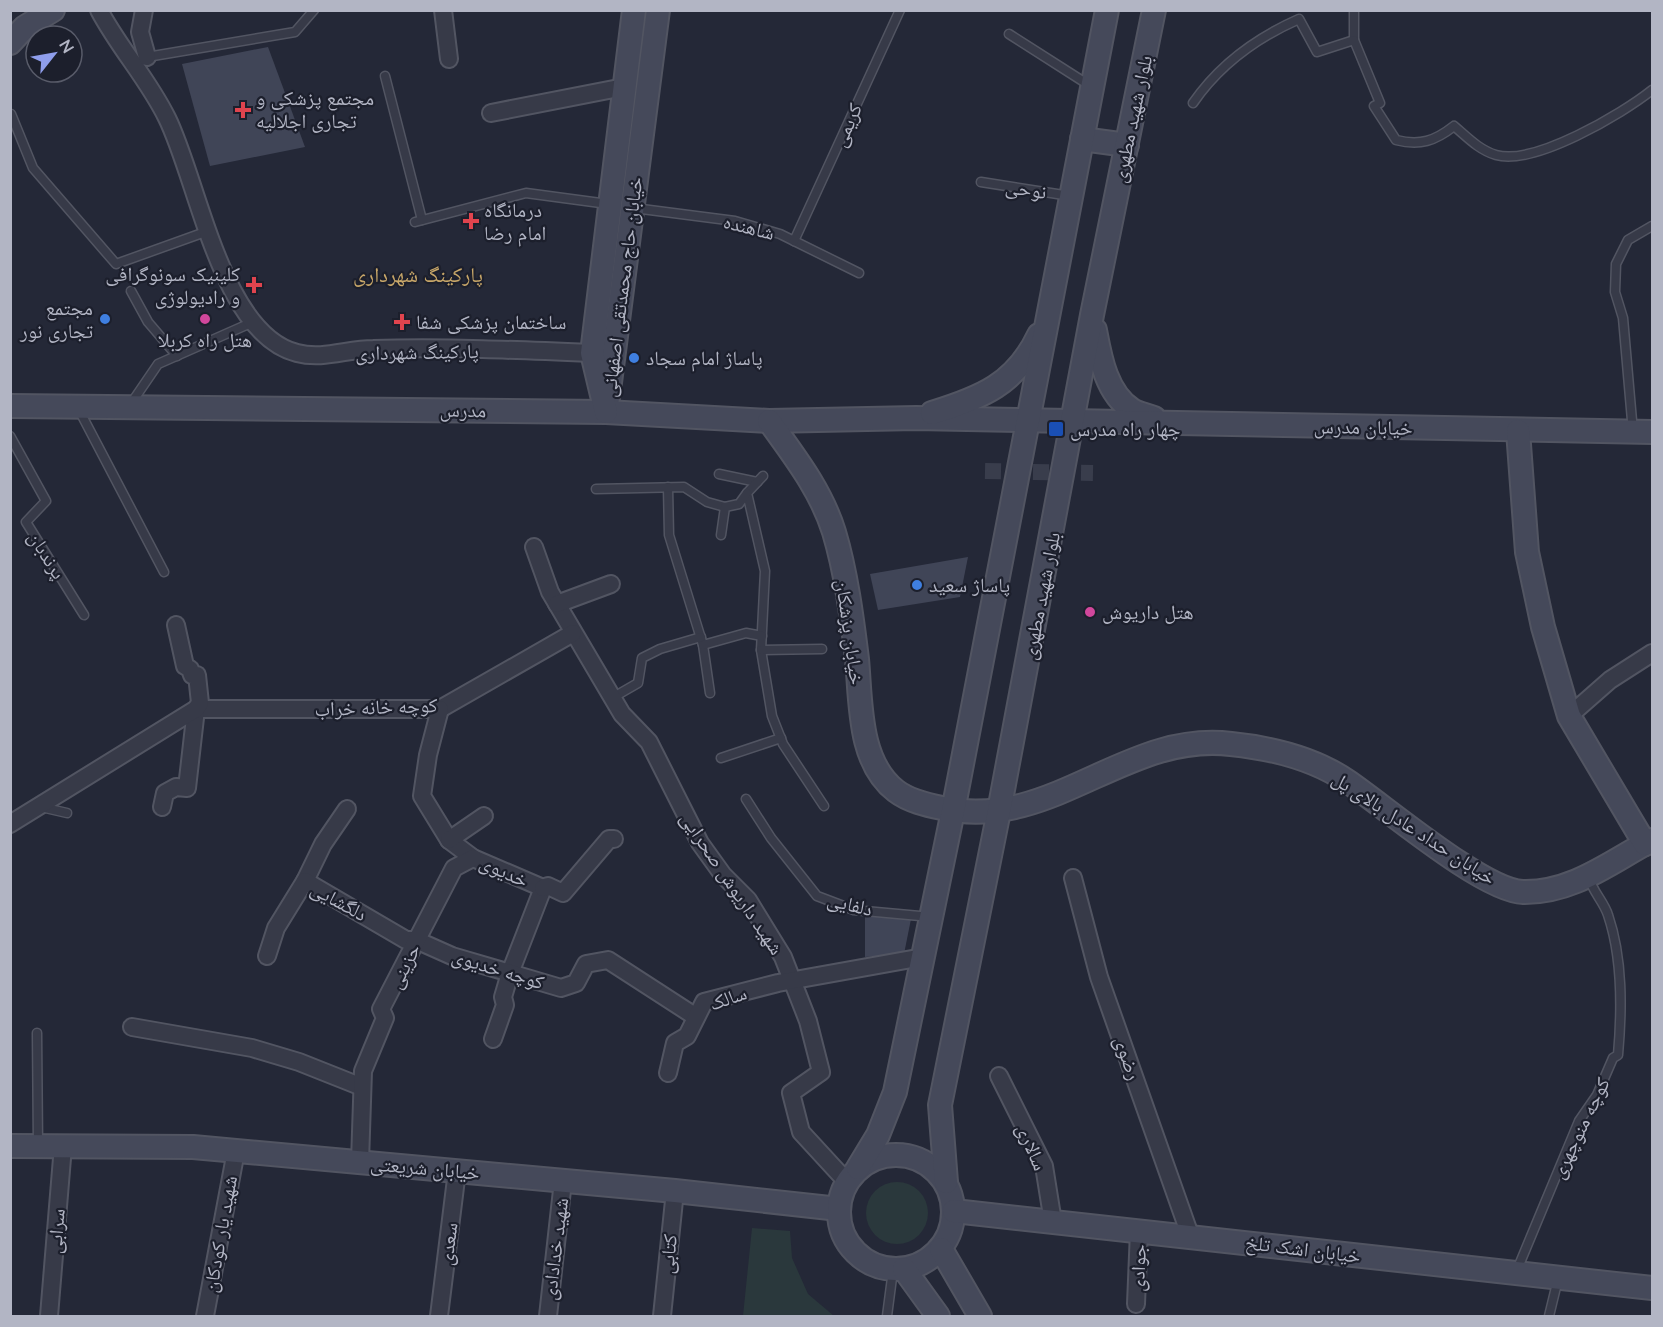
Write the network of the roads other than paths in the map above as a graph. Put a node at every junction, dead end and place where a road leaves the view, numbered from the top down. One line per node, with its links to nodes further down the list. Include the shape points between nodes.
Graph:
1 (53, 10): 14 (main road, via 25,27)
2 (99, 10): 31 (street, پارکینگ شهرداری, via 168,120)
3 (144, 10): 15 (street, via 140,32)
4 (314, 10): 15 (lane, via 295,32)
5 (443, 10): 16 (street)
6 (634, 10): 18 (main road, خیابان حاج محمدتقی اصفهانی)
7 (658, 10): 29 (main road, خیابان حاج محمدتقی اصفهانی)
8 (900, 10): 32 (lane, کریمی)
9 (1107, 10): 19 (main road)
10 (1154, 10): 25 (main road, بلوار شهید مطهری)
11 (1354, 10): 13 (lane)
12 (1009, 34): 19 (lane)
13 (1354, 40): 20 (lane, via 1380,103 1374,106 1396,140 1408,143 1438,138 1454,126 1475,145 1497,156 1526,153 1559,145); 21 (lane, via 1317,52 1299,19 1229,60)
14 (10, 43)
15 (147, 57)
16 (449, 59)
17 (385, 76): 28 (lane, via 418,221 526,193)
18 (624, 87): 22 (street); 28 (main road, خیابان حاج محمدتقی اصفهانی)
19 (1092, 87): 24 (main road)
20 (1653, 90)
21 (1193, 103)
22 (491, 113)
23 (10, 114): 31 (lane, via 33,168 116,264)
24 (1082, 139): 25 (main road); 27 (main road)
25 (1127, 144): 35 (main road, بلوار شهید مطهری)
26 (981, 182): 27 (lane, نوحی)
27 (1070, 196): 36 (main road)
28 (609, 204): 38 (main road, خیابان حاج محمدتقی اصفهانی)
29 (632, 208): 32 (lane, شاهنده, via 735,221); 43 (main road, خیابان حاج محمدتقی اصفهانی)
30 (1653, 225): 50 (lane, via 1628,240 1616,264 1616,292)
31 (208, 231): 37 (street, پارکینگ شهرداری, via 238,303)
32 (794, 241): 33 (lane, شاهنده)
33 (859, 273)
34 (131, 291): 39 (lane, via 148,322)
35 (1092, 315): 47 (main road, بلوار شهید مطهری); 48 (main road, via 1101,363 1114,392 1132,410)
36 (1047, 320): 44 (main road, via 1012,376 993,391); 45 (main road)
37 (253, 322): 38 (street, پارکینگ شهرداری, via 283,348 315,356 371,348); 39 (lane)
38 (592, 353): 43 (main road, خیابان حاج محمدتقی اصفهانی)
39 (177, 356): 42 (lane, via 158,364)
40 (10, 406): 41 (main road, مدرس)
41 (77, 407): 42 (main road, مدرس); 59 (lane)
42 (129, 407): 43 (main road, مدرس)
43 (606, 412): 46 (main road, مدرس)
44 (916, 418): 45 (main road, مدرس); 46 (main road, مدرس)
45 (1028, 420): 47 (main road, خیابان مدرس); 82 (main road)
46 (769, 421): 82 (main road, خیابان پزشکان, via 815,486 834,532 868,749 896,791 923,804)
47 (1074, 421): 48 (main road, خیابان مدرس); 83 (main road, بلوار شهید مطهری)
48 (1167, 422): 49 (main road, خیابان مدرس)
49 (1518, 431): 50 (main road, خیابان مدرس); 74 (main road, via 1527,552 1543,627)
50 (1643, 432)
51 (10, 436): 62 (lane, پرندبان, via 46,501 26,522)
52 (719, 474): 55 (lane, via 760,479)
53 (668, 487): 54 (lane); 56 (lane, via 684,488); 66 (lane, via 669,535)
54 (596, 489)
55 (747, 494): 56 (lane, via 739,504); 65 (lane, via 765,572)
56 (725, 507): 57 (lane)
57 (720, 535)
58 (534, 547): 61 (street, شهید داریوش صحرایی)
59 (164, 572)
60 (611, 584): 61 (street)
61 (557, 604): 64 (street, شهید داریوش صحرایی)
62 (84, 615)
63 (176, 625): 72 (street, via 185,666 197,675 200,703)
64 (573, 633): 71 (street, شهید داریوش صحرایی); 73 (street, کوچه خانه خراب)
65 (762, 636): 66 (lane, via 746,633); 68 (lane)
66 (702, 641): 70 (lane); 71 (lane, via 660,649 642,658 638,683)
67 (822, 649): 68 (lane)
68 (761, 650): 75 (lane, via 772,716)
69 (1653, 653): 74 (street, via 1610,680)
70 (710, 693)
71 (612, 698): 100 (street, شهید داریوش صحرایی, via 649,742 700,843 723,875 748,900)
72 (196, 709): 73 (street, کوچه خانه خراب); 79 (street); 80 (street, via 187,788 176,787 165,794)
73 (440, 709): 88 (street, خدیوی, via 422,796)
74 (1569, 716): 89 (main road)
75 (781, 738): 76 (lane); 78 (lane)
76 (721, 758)
77 (746, 800): 95 (lane, دلفایی, via 818,896 854,910)
78 (824, 806)
79 (38, 807): 84 (lane); 86 (street)
80 (162, 807)
81 (347, 809): 93 (street)
82 (953, 811): 83 (main road, خیابان پزشکان); 95 (main road)
83 (999, 811): 92 (main road, خیابان حداد عادل بالای پل, via 1038,803 1153,751 1200,741 1233,744 1296,756 1345,779 1411,830 1490,881 1521,892); 116 (main road, بلوار شهید مطهری, via 940,1105)
84 (67, 813)
85 (484, 816): 88 (street)
86 (10, 824)
87 (614, 839): 94 (street, via 609,839 563,893 548,886)
88 (449, 840): 90 (street, خدیوی)
89 (1649, 842): 92 (main road, خیابان حداد عادل بالای پل)
90 (473, 858): 94 (street, خدیوی); 96 (street, حزینی, via 454,868)
91 (1073, 878): 122 (street, رضوی, via 1099,977)
92 (1588, 878): 125 (lane, کوچه منوچهری, via 1607,912 1612,931 1622,1015 1618,1056 1613,1058 1579,1121)
93 (305, 881): 96 (street, دلگشایی, via 406,940); 97 (street, دلگشایی, via 276,928)
94 (543, 888): 99 (street, خدیوی)
95 (932, 917): 98 (main road)
96 (416, 940): 99 (street, کوچه خدیوی, via 452,957); 107 (street, حزینی, via 381,1010 385,1018 363,1071)
97 (267, 956)
98 (923, 957): 100 (street, سالک); 114 (main road, via 895,1092 878,1135)
99 (510, 973): 101 (street, کوچه خدیوی, via 561,988 576,983 586,963 608,960); 104 (street, خدیوی, via 503,997 506,1005)
100 (794, 981): 101 (street, سالک, via 704,1002); 114 (street, شهید داریوش صحرایی, via 821,1072 791,1093 801,1132)
101 (696, 1017): 105 (street, سالک, via 687,1036 675,1043)
102 (132, 1027): 107 (street, via 252,1048)
103 (37, 1033): 109 (lane)
104 (493, 1039)
105 (668, 1073)
106 (999, 1076): 120 (street, سالاری, via 1044,1166)
107 (362, 1087): 112 (street, حزینی)
108 (10, 1146): 109 (main road, خیابان شریعتی)
109 (38, 1146): 110 (main road, خیابان شریعتی)
110 (63, 1146): 111 (main road, خیابان شریعتی); 129 (street, سرابی)
111 (236, 1151): 112 (main road, خیابان شریعتی); 130 (street, شهید یار کودکان)
112 (360, 1162): 113 (main road, خیابان شریعتی)
113 (457, 1171): 115 (main road, خیابان شریعتی); 131 (street, سعدی)
114 (853, 1175): 116 (main road, via 876,1158 895,1154 915,1157 933,1167); 118 (main road)
115 (563, 1181): 117 (main road, خیابان شریعتی); 132 (street, شهید خدادادی)
116 (946, 1182): 119 (main road)
117 (675, 1191): 118 (main road, خیابان شریعتی); 133 (street, کتابی)
118 (838, 1209): 124 (main road, via 841,1227 854,1250 876,1266)
119 (954, 1211): 120 (main road, خیابان اشک تلخ); 123 (main road)
120 (1053, 1222): 121 (main road, خیابان اشک تلخ)
121 (1139, 1231): 122 (main road, خیابان اشک تلخ); 128 (street, جوادی)
122 (1190, 1235): 125 (main road, خیابان اشک تلخ)
123 (941, 1249): 124 (main road, via 930,1259); 136 (main road)
124 (899, 1269): 134 (lane); 135 (main road)
125 (1516, 1273): 126 (main road, خیابان اشک تلخ)
126 (1558, 1278): 127 (main road, خیابان اشک تلخ); 137 (lane)
127 (1653, 1288)
128 (1136, 1304)
129 (49, 1317)
130 (205, 1317)
131 (439, 1317)
132 (548, 1317)
133 (662, 1317)
134 (887, 1317)
135 (938, 1317)
136 (980, 1317)
137 (1549, 1317)

